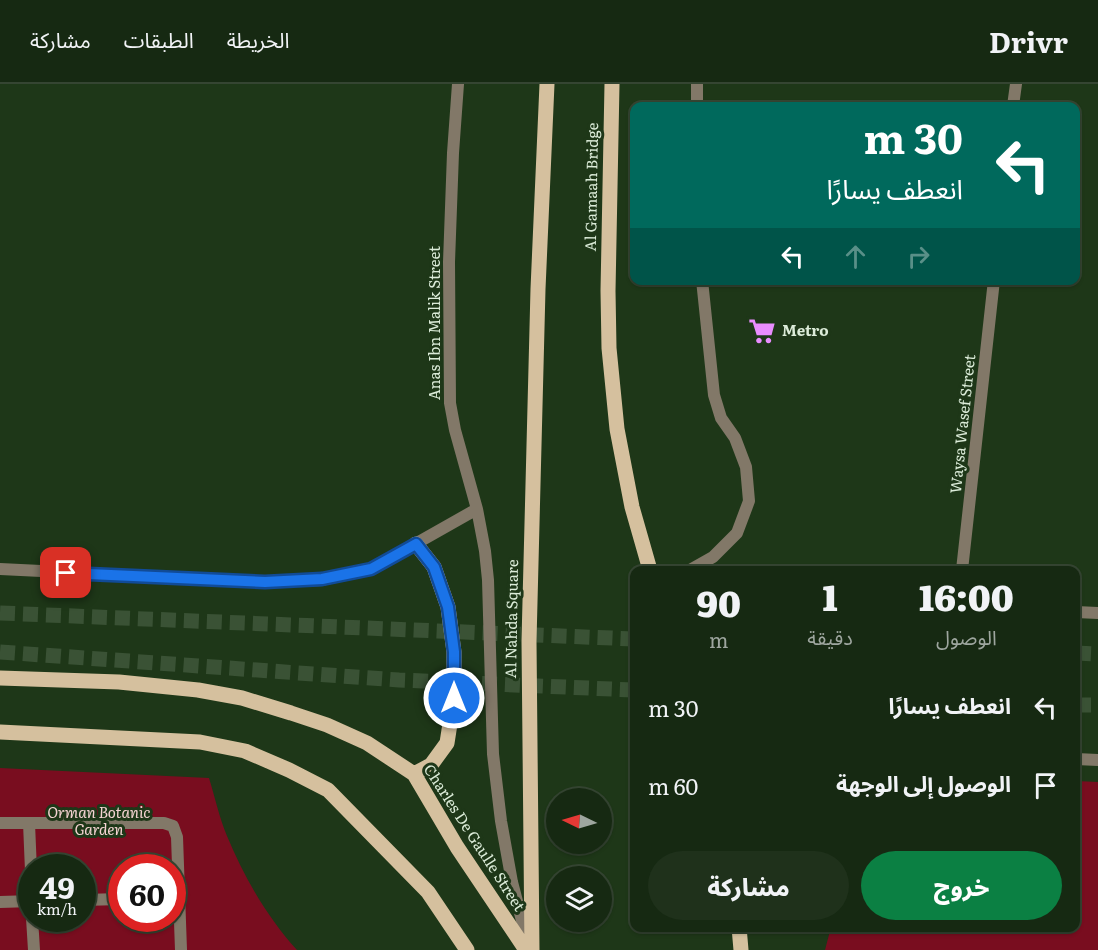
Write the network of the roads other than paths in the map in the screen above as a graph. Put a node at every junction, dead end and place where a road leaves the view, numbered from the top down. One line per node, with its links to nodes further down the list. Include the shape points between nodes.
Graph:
1 (458, 84): 10 (street, Anas Ibn Malik Street, via 449,262 450,403)
2 (547, 84): 35 (main road, Al Nahda Square, via 529,641)
3 (612, 84): 12 (main road, Al Gamaah Bridge, via 609,348 617,429 632,507)
4 (697, 84): 6 (street)
5 (1016, 84): 7 (street)
6 (697, 102)
7 (1014, 102)
8 (703, 285): 13 (street, via 714,395 746,467 749,501 737,533 713,557)
9 (993, 285): 14 (street, Waysa Wasef Street)
10 (477, 510): 11 (street); 35 (street, Anas Ibn Malik Street, via 488,580 493,754 512,882)
11 (416, 544): 15 (street, via 371,569 322,579 265,582); 22 (main road, via 434,567 448,607 454,652 454,698 447,743 431,765)
12 (649, 566)
13 (697, 566)
14 (962, 566)
15 (0, 569)
16 (1080, 612): 17 (street)
17 (1098, 613)
18 (0, 678): 22 (main road, Charles De Gaulle Street, via 119,682 242,698 327,725 367,743)
19 (0, 732): 34 (main road, via 200,742 245,751 289,770 328,790 404,866 428,892)
20 (1080, 759): 21 (street)
21 (1098, 760)
22 (414, 774): 35 (main road, Charles De Gaulle Street, via 457,847)
23 (0, 823): 24 (street)
24 (29, 823): 25 (street); 26 (street, via 169,824 177,831)
25 (30, 854)
26 (177, 854)
27 (18, 901): 28 (street)
28 (0, 902)
29 (33, 932): 32 (street)
30 (179, 932): 33 (street)
31 (739, 932): 36 (main road)
32 (34, 950)
33 (181, 950)
34 (467, 950)
35 (529, 950)
36 (741, 950)

